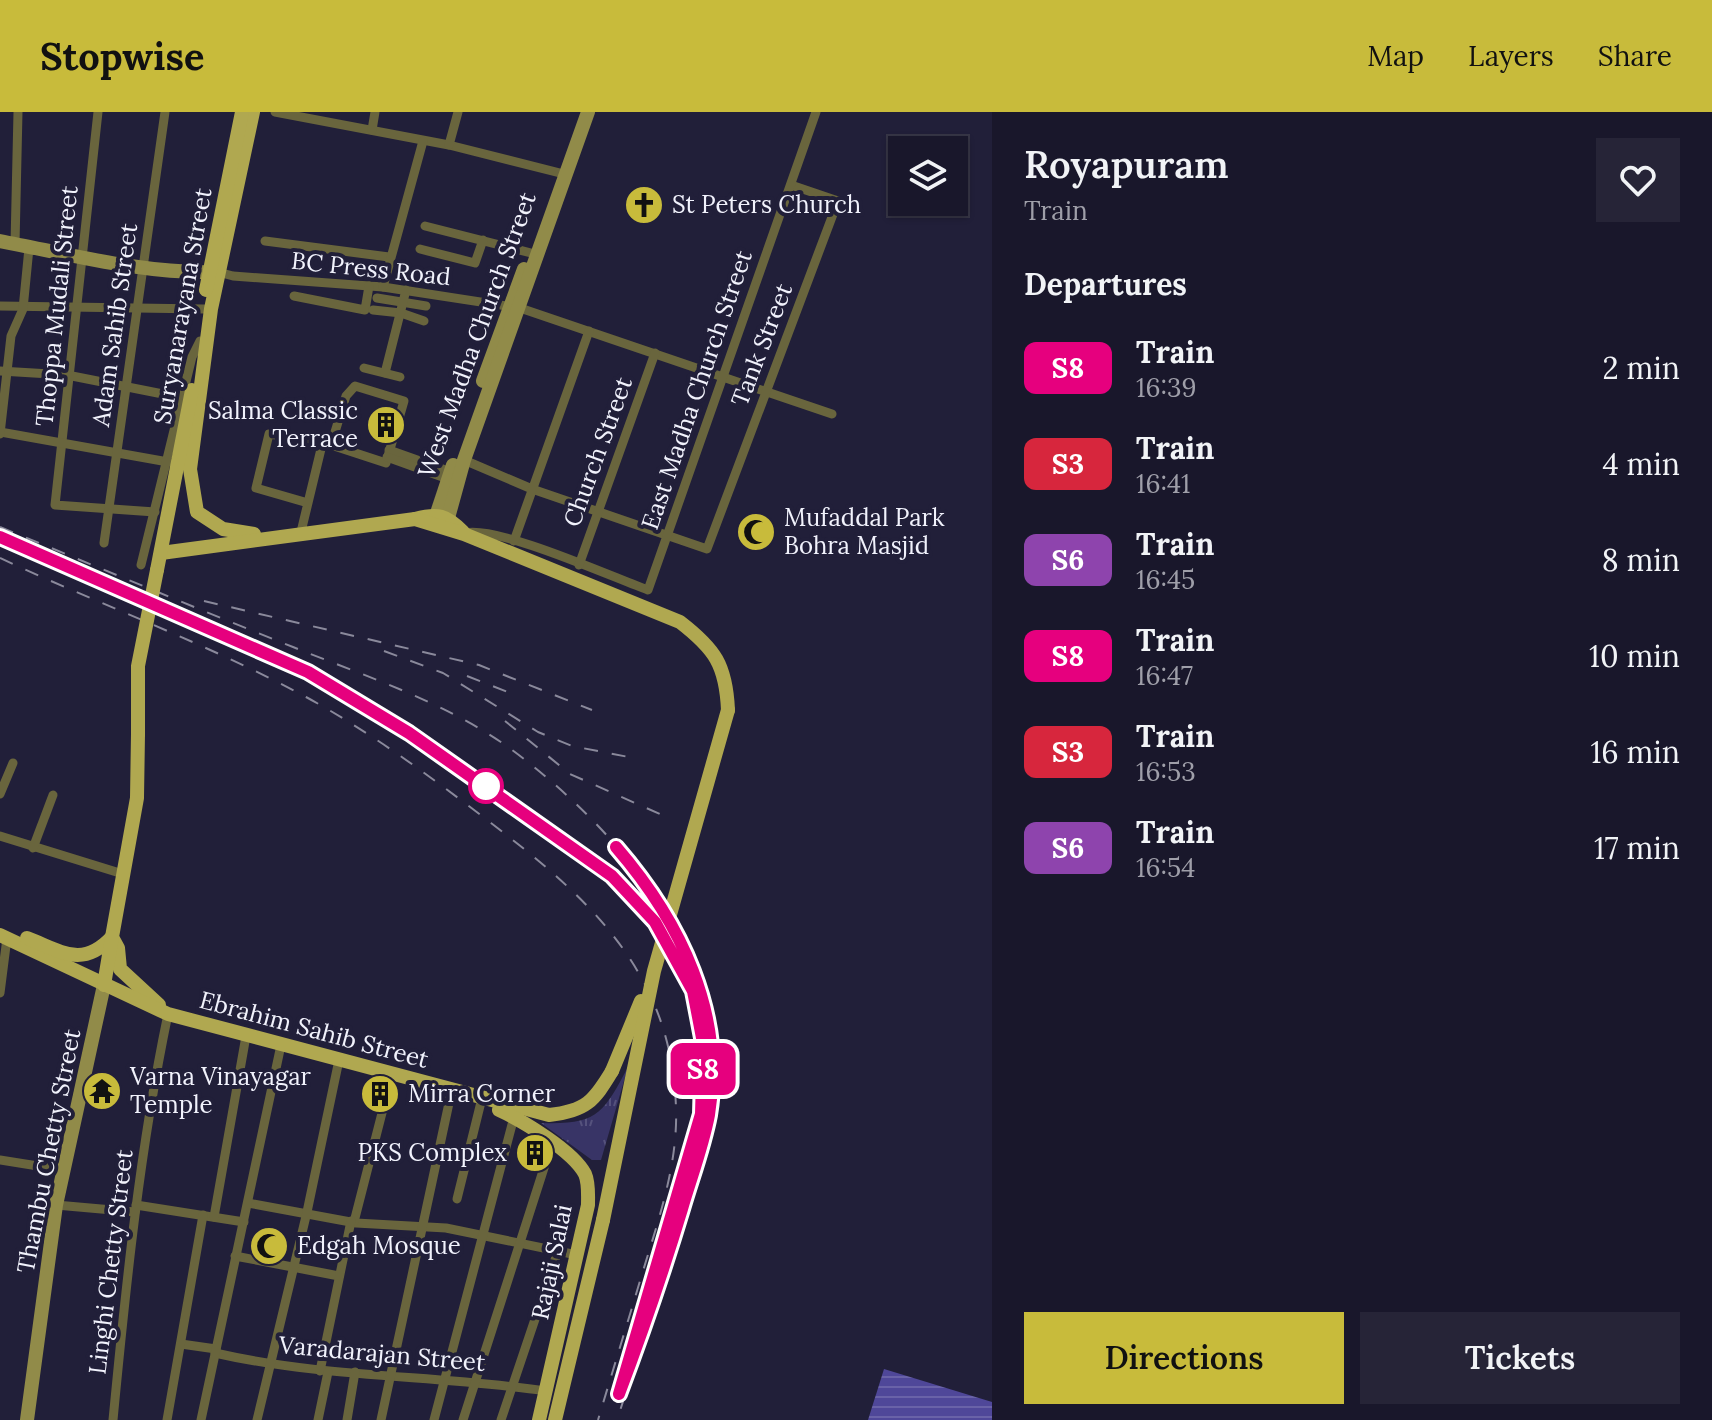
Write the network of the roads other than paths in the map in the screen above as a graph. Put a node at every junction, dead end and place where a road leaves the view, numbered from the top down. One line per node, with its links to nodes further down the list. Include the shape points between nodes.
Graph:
1 (18, 112): 19 (street)
2 (98, 112): 23 (street, Thoppa Mudali Street)
3 (165, 112): 24 (street, Adam Sahib Street)
4 (242, 112): 25 (main road, Suryanarayana Street)
5 (253, 112): 25 (main road, Suryanarayana Street)
6 (275, 112): 11 (street)
7 (375, 112): 11 (street)
8 (458, 112): 13 (street)
9 (588, 112): 14 (main road, West Madha Church Street)
10 (816, 112): 15 (street, East Madha Church Street)
11 (372, 130): 12 (street)
12 (423, 141): 13 (street); 22 (street)
13 (449, 145): 14 (street)
14 (564, 174): 21 (main road, West Madha Church Street)
15 (791, 185): 48 (street, East Madha Church Street); 52 (street, Tank Street, via 838,201)
16 (425, 226): 17 (street)
17 (483, 240): 20 (street, via 475,263); 21 (street)
18 (265, 241): 22 (street)
19 (15, 245): 23 (main road); 35 (street)
20 (420, 249)
21 (535, 253): 34 (main road, West Madha Church Street)
22 (389, 257): 27 (street)
23 (81, 260): 24 (main road); 37 (street, Thoppa Mudali Street)
24 (144, 268): 25 (main road); 38 (street, Adam Sahib Street)
25 (213, 272): 26 (street, BC Press Road); 36 (main road, Suryanarayana Street); 72 (main road, Suryanarayana Street, via 191,493 197,512 208,522 245,534)
26 (369, 286): 27 (street, BC Press Road); 29 (street, via 365,310)
27 (383, 287): 28 (street, BC Press Road)
28 (406, 290): 31 (street); 34 (street, BC Press Road)
29 (294, 296)
30 (377, 298): 31 (street)
31 (403, 301): 33 (street); 40 (street)
32 (0, 306): 35 (street)
33 (426, 306)
34 (514, 308): 42 (street, BC Press Road); 60 (main road, West Madha Church Street); 62 (main road, West Madha Church Street)
35 (23, 309): 37 (street); 46 (street)
36 (204, 309): 38 (street); 43 (main road, Suryanarayana Street)
37 (75, 310): 38 (street); 49 (street, Thoppa Mudali Street)
38 (138, 310): 51 (street, Adam Sahib Street)
39 (373, 310): 40 (street)
40 (401, 313): 41 (street); 47 (street)
41 (424, 321)
42 (589, 331): 44 (street, BC Press Road); 63 (street)
43 (200, 341): 54 (street); 75 (main road, Suryanarayana Street)
44 (655, 353): 48 (street, BC Press Road); 66 (street, Church Street)
45 (364, 368): 47 (street)
46 (4, 371): 49 (street); 53 (street)
47 (385, 373): 50 (street)
48 (722, 374): 52 (street, BC Press Road); 71 (street, East Madha Church Street)
49 (67, 375): 51 (street); 57 (street, Thoppa Mudali Street)
50 (400, 377)
51 (127, 386): 54 (street); 58 (street, Adam Sahib Street)
52 (766, 390): 55 (street, BC Press Road); 71 (street, Tank Street, via 707,549)
53 (3, 394): 56 (street)
54 (183, 398): 61 (street)
55 (832, 414)
56 (0, 433): 57 (street)
57 (63, 444): 58 (street); 65 (street, Thoppa Mudali Street, via 55,505)
58 (116, 453): 61 (street); 65 (street, Adam Sahib Street)
59 (388, 453): 59 (street, via 404,401 355,386 346,396 331,445 386,463); 62 (street)
60 (464, 460): 63 (street); 68 (main road, West Madha Church Street)
61 (168, 462): 67 (street)
62 (450, 476): 68 (main road, West Madha Church Street)
63 (532, 489): 66 (street); 73 (street)
64 (308, 503): 64 (street, via 318,443 269,434 256,488); 72 (street)
65 (106, 509): 67 (street); 74 (street, Adam Sahib Street)
66 (597, 510): 71 (street); 77 (street, Church Street)
67 (155, 512): 76 (street)
68 (443, 515): 69 (main road); 70 (main road)
69 (415, 519): 70 (main road); 72 (main road)
70 (464, 534): 73 (street, via 480,531); 87 (main road, bridge, via 680,622 720,661 728,710)
71 (668, 535): 77 (street, East Madha Church Street, via 648,590)
72 (295, 537): 75 (main road)
73 (514, 541): 77 (street)
74 (104, 543)
75 (161, 553): 83 (main road, Suryanarayana Street, bridge, via 138,666 137,798)
76 (141, 565)
77 (579, 565)
78 (13, 763): 79 (street)
79 (0, 794)
80 (53, 795): 82 (street)
81 (0, 836): 82 (street)
82 (33, 848): 83 (street)
83 (123, 874): 85 (main road, Suryanarayana Street)
84 (2, 934): 86 (main road, Ebrahim Sahib Street); 89 (street)
85 (112, 937): 86 (main road); 88 (main road, Suryanarayana Street); 90 (main road, via 120,969)
86 (74, 963): 88 (main road, Ebrahim Sahib Street)
87 (654, 971): 95 (main road, Ebrahim Sahib Street, bridge, via 594,1101 569,1113 549,1115); 140 (main road, Rajaji Salai, bridge)
88 (104, 985): 90 (main road, Ebrahim Sahib Street); 100 (main road, Thambu Chetty Street)
89 (0, 993)
90 (168, 1014): 91 (main road, Ebrahim Sahib Street); 104 (street, Linghi Chetty Street)
91 (246, 1036): 92 (main road, Ebrahim Sahib Street); 107 (street)
92 (281, 1045): 93 (main road, Ebrahim Sahib Street); 102 (street)
93 (339, 1060): 94 (main road, Ebrahim Sahib Street); 105 (street)
94 (392, 1074): 95 (main road, Ebrahim Sahib Street); 109 (street)
95 (452, 1089): 96 (main road, Rajaji Salai); 110 (street)
96 (481, 1102): 97 (main road, Rajaji Salai); 101 (street)
97 (514, 1117): 98 (main road, Rajaji Salai); 111 (street)
98 (552, 1143): 112 (street); 114 (main road, Rajaji Salai, via 584,1173 588,1185)
99 (0, 1160): 100 (street)
100 (63, 1170): 103 (main road, Thambu Chetty Street)
101 (457, 1199)
102 (248, 1203): 105 (street); 108 (street)
103 (56, 1205): 104 (street); 128 (main road, Thambu Chetty Street)
104 (135, 1209): 106 (street); 129 (street, Linghi Chetty Street)
105 (307, 1212): 109 (street); 116 (street)
106 (203, 1215): 107 (street); 118 (street)
107 (214, 1217): 108 (street)
108 (244, 1222): 115 (street)
109 (352, 1222): 110 (street); 117 (street)
110 (420, 1225): 111 (street); 123 (street)
111 (481, 1235): 112 (street); 124 (street)
112 (521, 1241): 113 (street); 125 (street)
113 (558, 1251): 114 (street); 126 (street)
114 (577, 1255): 127 (main road, Rajaji Salai)
115 (235, 1256): 116 (street); 119 (street)
116 (294, 1268): 117 (street); 120 (street)
117 (339, 1276): 121 (street)
118 (181, 1344): 119 (street, Varadarajan Street); 130 (street)
119 (215, 1351): 120 (street, Varadarajan Street); 131 (street)
120 (269, 1365): 121 (street, Varadarajan Street); 132 (street)
121 (324, 1371): 122 (street, Varadarajan Street); 133 (street)
122 (355, 1372): 123 (street, Varadarajan Street); 134 (street)
123 (390, 1374): 124 (street, Varadarajan Street); 135 (street)
124 (444, 1378): 125 (street, Varadarajan Street); 136 (street)
125 (476, 1381): 126 (street, Varadarajan Street); 137 (street)
126 (513, 1386): 127 (street, Varadarajan Street); 138 (street)
127 (547, 1391): 139 (main road, Rajaji Salai)
128 (27, 1420)
129 (113, 1420)
130 (167, 1420)
131 (201, 1420)
132 (257, 1420)
133 (318, 1420)
134 (347, 1420)
135 (381, 1420)
136 (434, 1420)
137 (463, 1420)
138 (501, 1420)
139 (539, 1420)
140 (555, 1420)

